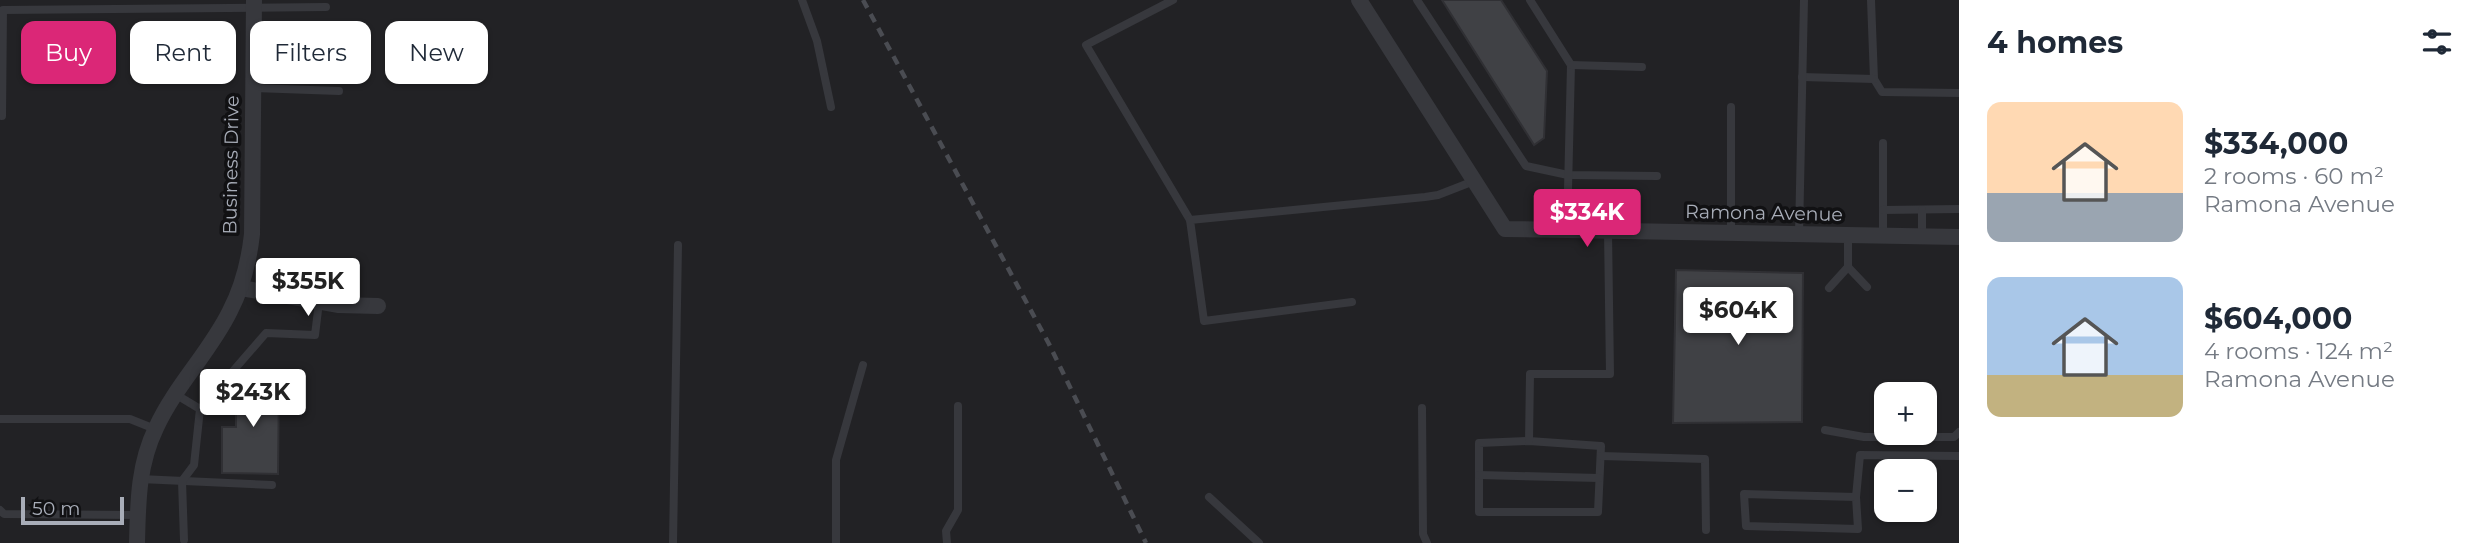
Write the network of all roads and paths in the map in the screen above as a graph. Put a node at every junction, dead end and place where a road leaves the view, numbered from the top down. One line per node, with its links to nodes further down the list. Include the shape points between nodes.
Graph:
1 (802, 0): 19 (lane, via 817,41)
2 (1173, 0): 29 (lane, via 1086,45)
3 (1359, 0): 25 (street, Ramona Avenue)
4 (1418, 0): 23 (lane, via 1526,166)
5 (1530, 0): 12 (lane)
6 (1804, 0): 14 (lane)
7 (1871, 0): 15 (lane)
8 (161, 4): 9 (lane); 21 (lane, via 3,10)
9 (204, 4): 10 (lane)
10 (254, 4): 11 (lane); 16 (street, Business Drive)
11 (326, 7)
12 (1571, 65): 13 (lane); 23 (lane)
13 (1642, 66)
14 (1802, 77): 15 (lane); 33 (lane)
15 (1874, 79): 18 (lane, via 1882,92)
16 (254, 88): 17 (lane); 41 (street, Business Drive, via 253,234)
17 (339, 91)
18 (1959, 93)
19 (831, 107)
20 (1731, 107): 32 (lane)
21 (2, 116)
22 (1883, 143): 28 (lane)
23 (1568, 175): 24 (lane); 30 (lane)
24 (1657, 176)
25 (1474, 181): 29 (lane, via 1424,197); 30 (street, Ramona Avenue, via 1505,229)
26 (1922, 209): 27 (lane); 28 (lane); 36 (lane)
27 (1959, 209)
28 (1883, 210): 35 (lane)
29 (1190, 220): 44 (lane, via 1205,321)
30 (1567, 230): 31 (street, Ramona Avenue)
31 (1608, 231): 32 (street, Ramona Avenue); 55 (lane, via 1611,374 1530,374)
32 (1731, 233): 33 (street, Ramona Avenue)
33 (1799, 234): 34 (street, Ramona Avenue)
34 (1849, 235): 35 (street, Ramona Avenue); 39 (lane)
35 (1883, 236): 36 (street, Ramona Avenue)
36 (1922, 236): 37 (street, Ramona Avenue)
37 (1959, 237)
38 (678, 246): 70 (lane)
39 (1848, 267): 40 (lane); 42 (lane)
40 (1867, 287)
41 (241, 288): 43 (street); 47 (street, Business Drive)
42 (1829, 288)
43 (319, 302): 45 (street); 50 (lane, via 315,335 266,333)
44 (1352, 302)
45 (378, 306)
46 (863, 365): 71 (lane, via 836,460)
47 (175, 394): 50 (lane); 52 (street, Business Drive)
48 (958, 406): 72 (lane, via 958,510 946,531)
49 (1422, 408): 74 (lane, via 1423,534)
50 (200, 409): 61 (lane, via 194,465)
51 (0, 419): 52 (lane, via 130,419)
52 (155, 429): 59 (street, Business Drive)
53 (1825, 430): 54 (lane, via 1864,437 1954,437)
54 (1959, 432)
55 (1529, 441): 56 (lane, via 1601,446); 58 (lane, via 1479,443)
56 (1601, 456): 60 (lane); 67 (lane, via 1705,459)
57 (1959, 456): 64 (lane, via 1860,455)
58 (1479, 475): 60 (lane); 60 (lane, via 1479,512 1598,512)
59 (140, 478): 61 (lane); 66 (street, Business Drive)
60 (1600, 478)
61 (183, 481): 62 (lane); 68 (lane)
62 (272, 485)
63 (1209, 497): 73 (lane)
64 (1856, 497): 64 (lane, via 1744,494 1746,526 1858,529)
65 (0, 510): 66 (lane, via 4,514)
66 (138, 515): 69 (street, Business Drive)
67 (1706, 530)
68 (184, 540)
69 (137, 543)
70 (673, 543)
71 (836, 543)
72 (947, 543)
73 (1259, 543)
74 (1427, 543)

